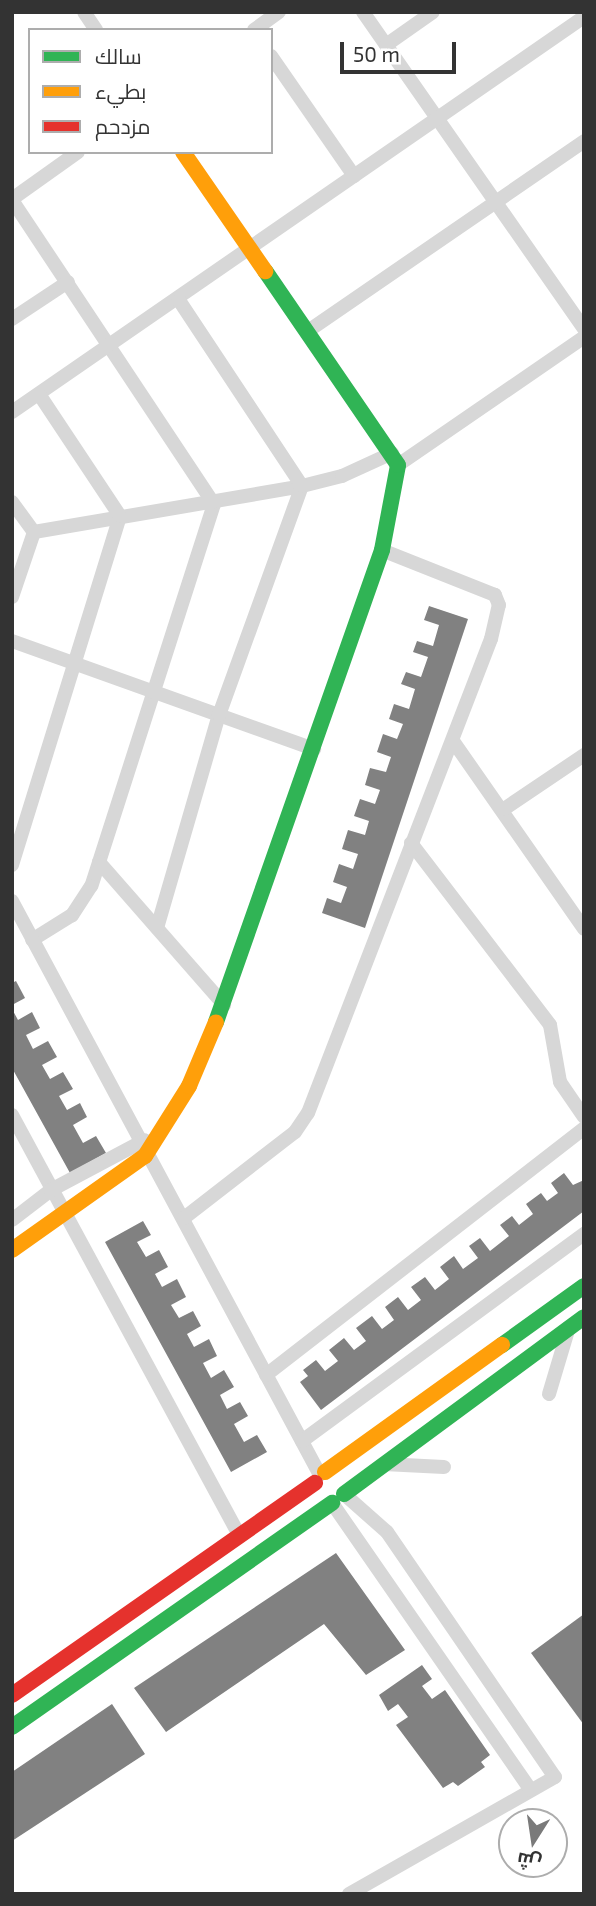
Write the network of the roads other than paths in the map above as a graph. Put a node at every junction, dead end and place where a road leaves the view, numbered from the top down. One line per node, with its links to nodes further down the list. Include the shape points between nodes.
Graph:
1 (84, 12): 6 (street)
2 (279, 12): 7 (street)
3 (363, 12): 8 (street)
4 (433, 12): 8 (street)
5 (584, 17): 10 (street)
6 (95, 28)
7 (257, 28)
8 (386, 45): 10 (street)
9 (273, 59): 14 (street)
10 (437, 119): 14 (street); 16 (street)
11 (584, 141): 16 (street)
12 (75, 154): 15 (street)
13 (184, 154): 17 (main road)
14 (354, 176): 17 (street)
15 (12, 200): 18 (street)
16 (495, 202): 21 (street); 22 (street)
17 (249, 249): 19 (street); 22 (main road)
18 (68, 282): 20 (street); 24 (street)
19 (179, 300): 24 (street); 28 (street)
20 (12, 319)
21 (584, 329)
22 (308, 331): 27 (main road)
23 (584, 337): 27 (street)
24 (111, 344): 25 (street); 30 (street)
25 (39, 394): 26 (street); 31 (street)
26 (12, 412)
27 (395, 459): 28 (street); 33 (main road)
28 (302, 486): 30 (street); 38 (street)
29 (12, 502): 32 (street)
30 (214, 504): 31 (street); 37 (street)
31 (120, 516): 32 (street); 36 (street)
32 (34, 532): 34 (street)
33 (382, 550): 39 (street, via 477,585 499,606); 40 (main road)
34 (12, 597)
35 (12, 641): 36 (street)
36 (74, 664): 37 (street); 45 (street)
37 (153, 692): 38 (street); 44 (street)
38 (219, 715): 40 (street); 47 (street)
39 (453, 741): 42 (street); 43 (street)
40 (314, 749): 50 (main road)
41 (584, 755): 42 (street)
42 (504, 809): 48 (street)
43 (411, 844): 52 (street, via 550,1025 560,1082); 57 (street, via 308,1113 295,1132)
44 (99, 862): 47 (street); 49 (street, via 72,915)
45 (12, 865)
46 (12, 901): 49 (street)
47 (157, 928): 50 (street)
48 (584, 929)
49 (32, 940): 54 (street)
50 (224, 1005): 54 (main road, via 189,1086)
51 (12, 1115): 55 (street)
52 (584, 1118)
53 (584, 1128): 64 (street)
54 (144, 1145): 55 (street); 56 (main road); 57 (street)
55 (51, 1190): 56 (street); 58 (street)
56 (65, 1212): 60 (main road); 71 (street)
57 (184, 1218): 64 (street)
58 (12, 1220)
59 (584, 1234): 66 (street)
60 (12, 1250)
61 (584, 1286): 69 (main road)
62 (584, 1317): 63 (main road)
63 (569, 1327): 65 (street); 67 (main road)
64 (266, 1375): 66 (street)
65 (549, 1394)
66 (302, 1441): 69 (street)
67 (384, 1464): 68 (street); 70 (main road)
68 (444, 1467)
69 (320, 1477): 70 (main road, via 318,1498); 70 (main road, via 340,1475); 71 (main road)
70 (338, 1498): 73 (main road); 74 (street); 74 (street, via 387,1532 555,1777)
71 (239, 1535): 72 (main road)
72 (12, 1695)
73 (12, 1727)
74 (531, 1790): 75 (street)
75 (349, 1894)

